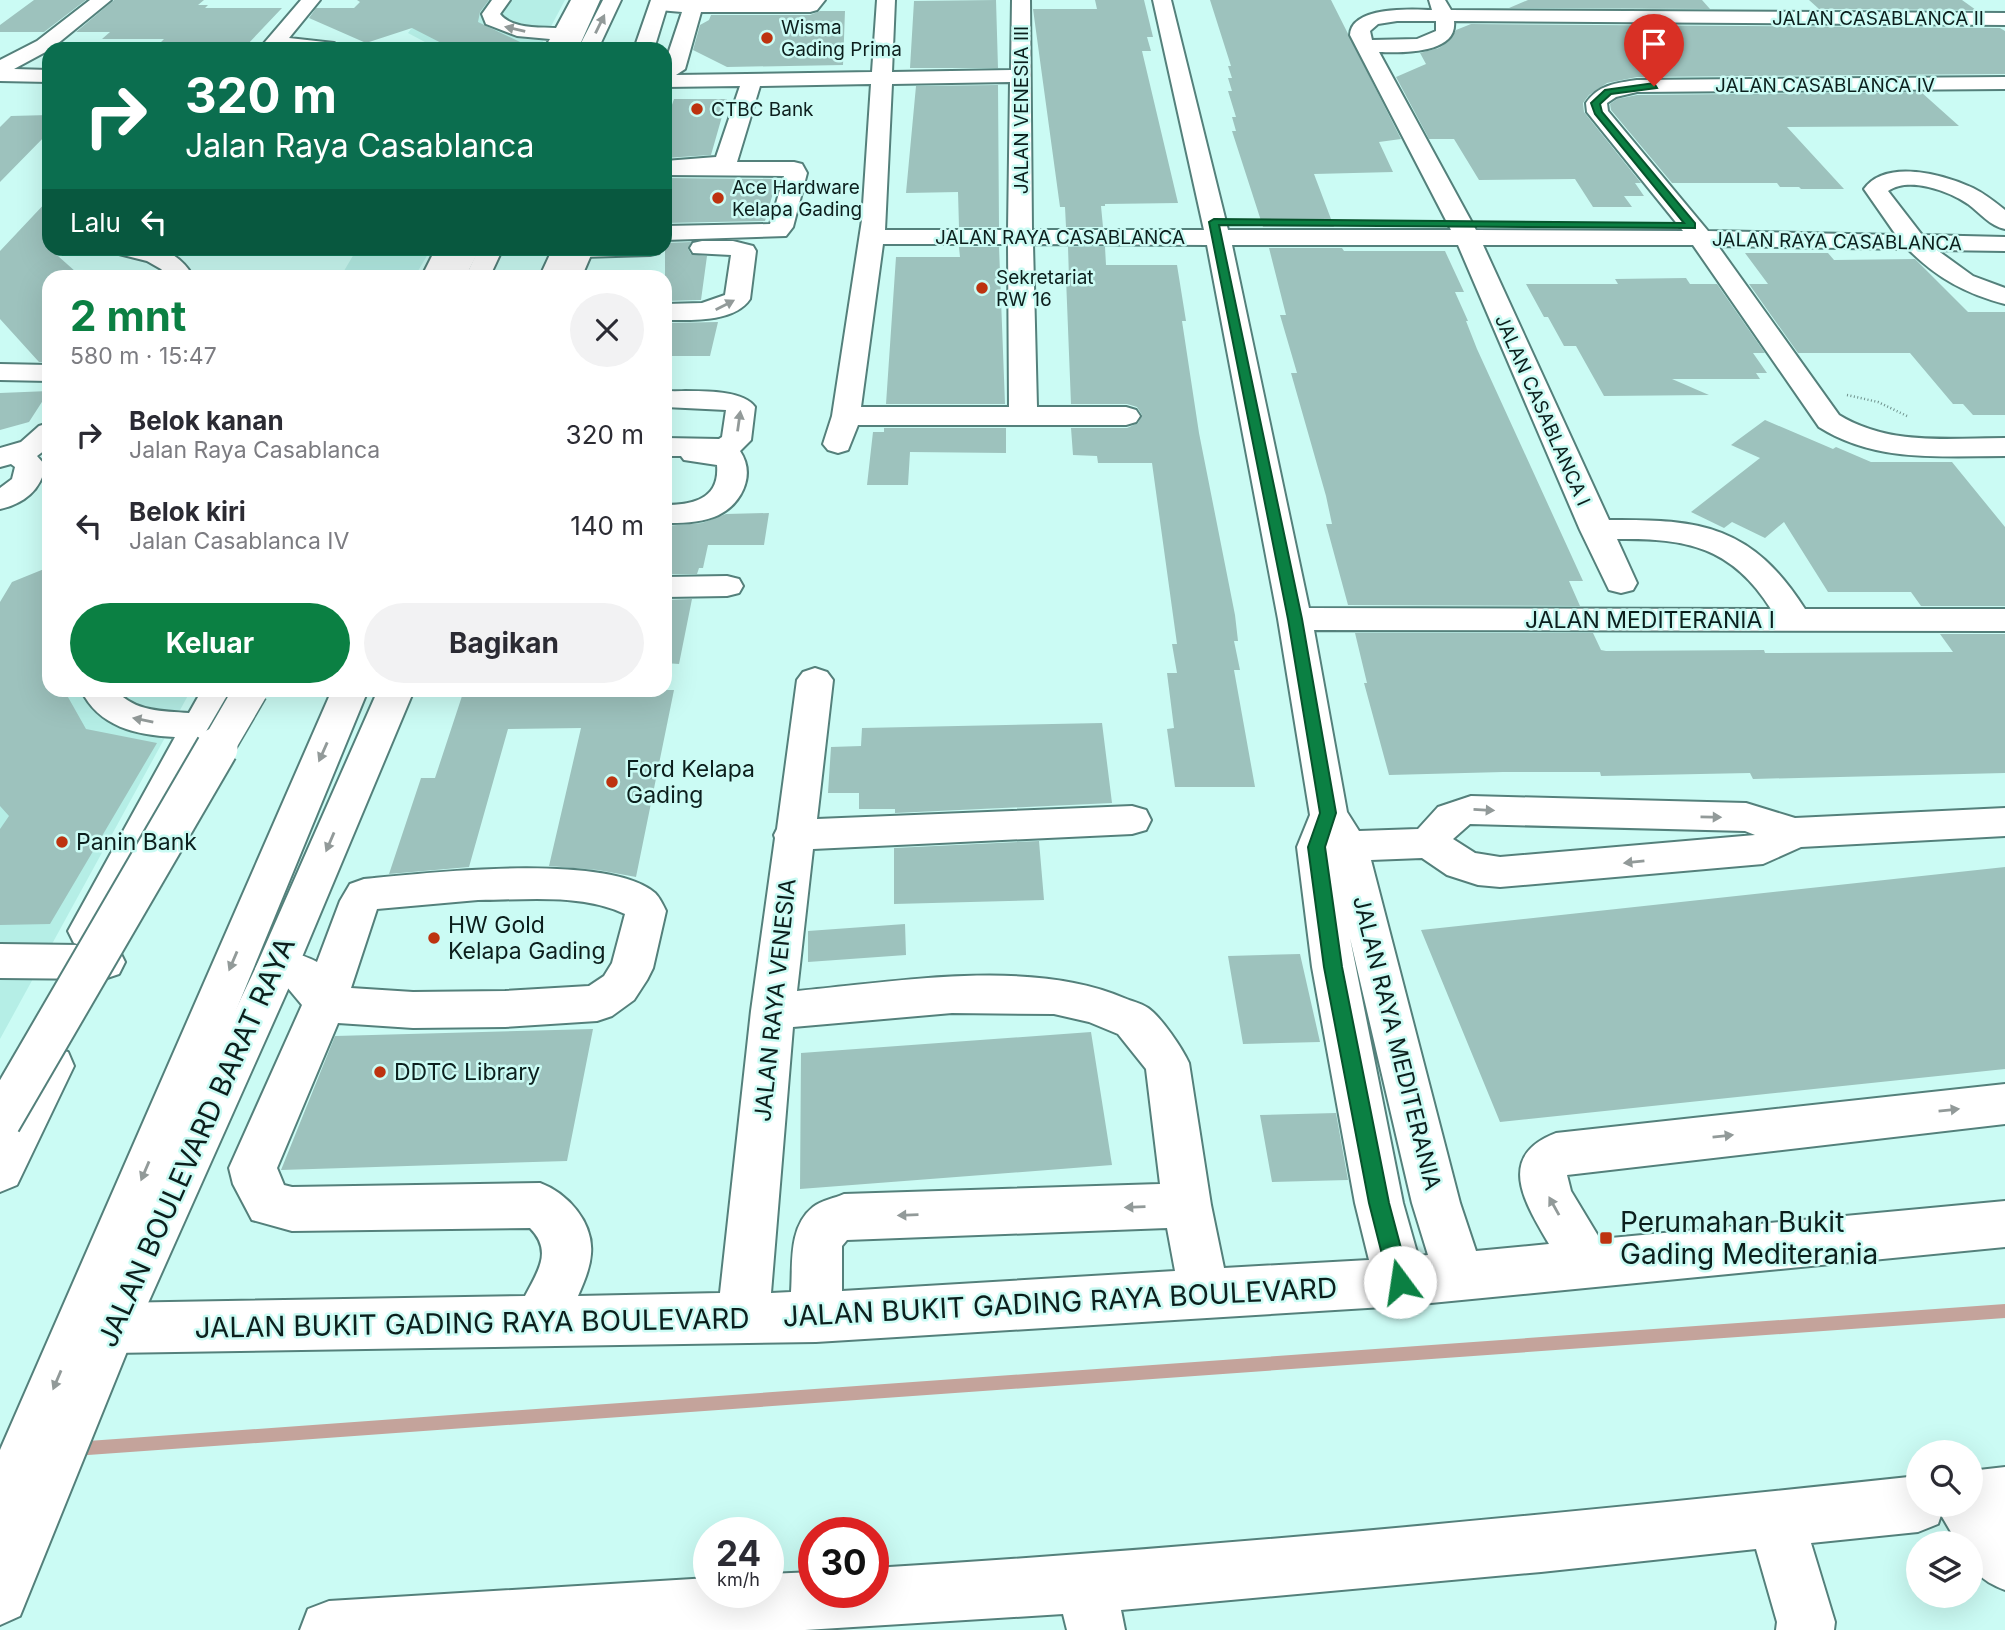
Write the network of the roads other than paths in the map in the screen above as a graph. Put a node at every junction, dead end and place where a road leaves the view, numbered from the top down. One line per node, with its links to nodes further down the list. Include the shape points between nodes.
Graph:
1 (102, 0): 16 (main road)
2 (311, 0): 17 (main road)
3 (500, 0): 18 (main road, one-way to 3, via 493,20 491,14)
4 (580, 0): 19 (main road)
5 (591, 0): 20 (main road)
6 (612, 0): 21 (main road, one-way to 6)
7 (816, 0): 13 (main road, via 810,6)
8 (886, 0): 36 (main road)
9 (1021, 0): 35 (main road, JALAN VENESIA III)
10 (1162, 0): 48 (main road, JALAN RAYA MEDITERANIA)
11 (665, 2): 12 (main road); 22 (main road); 23 (main road)
12 (695, 3): 13 (main road); 29 (main road)
13 (756, 3)
14 (1440, 8): 15 (main road, JALAN CASABLANCA II); 24 (main road, JALAN CASABLANCA II, via 1373,20 1360,29); 24 (main road, via 1445,33 1429,42 1399,47)
15 (2005, 19)
16 (54, 42)
17 (276, 42)
18 (556, 42)
19 (563, 42)
20 (563, 42)
21 (591, 42)
22 (647, 42)
23 (654, 42)
24 (1365, 45): 49 (main road)
25 (42, 51): 28 (main road)
26 (42, 52): 30 (main road)
27 (42, 53): 33 (main road)
28 (0, 54)
29 (672, 63)
30 (0, 69)
31 (672, 73): 37 (main road)
32 (0, 75): 33 (main road)
33 (23, 76): 34 (main road); 39 (main road)
34 (42, 76)
35 (1021, 76): 36 (main road); 45 (main road, JALAN VENESIA III)
36 (877, 77): 37 (main road); 47 (main road)
37 (753, 81): 41 (main road); 42 (main road, via 725,164)
38 (2005, 83): 50 (main road, JALAN CASABLANCA IV, via 1654,86 1600,97 1598,112)
39 (0, 94): 40 (main road)
40 (42, 94)
41 (672, 94)
42 (672, 166)
43 (672, 166): 51 (main road, via 794,169 796,173 777,231)
44 (2005, 222): 52 (main road, via 1949,186 1918,179 1885,182 1876,189 1877,194)
45 (1020, 228): 47 (main road, JALAN RAYA CASABLANCA); 48 (main road, JALAN RAYA CASABLANCA); 64 (main road, JALAN VENESIA III)
46 (2005, 228): 52 (main road, JALAN RAYA CASABLANCA)
47 (872, 229): 65 (main road)
48 (1216, 230): 49 (main road, JALAN RAYA CASABLANCA); 80 (main road, JALAN RAYA MEDITERANIA)
49 (1464, 231): 50 (main road, JALAN RAYA CASABLANCA); 75 (main road, JALAN CASABLANCA I)
50 (1696, 232): 52 (main road, JALAN RAYA CASABLANCA); 70 (main road, via 1829,421 1843,432 1884,445)
51 (672, 233)
52 (1908, 235): 53 (main road, JALAN RAYA CASABLANCA); 59 (main road, via 1964,284)
53 (2005, 244)
54 (672, 248): 60 (main road, one-way to 54, via 708,312 737,299 744,251)
55 (119, 256): 57 (main road, via 166,261)
56 (576, 256): 58 (main road)
57 (177, 270)
58 (560, 270)
59 (2005, 296)
60 (672, 312)
61 (0, 372): 62 (main road)
62 (42, 373)
63 (672, 399): 69 (main road, one-way to 63, via 727,447 736,440 741,407 732,402)
64 (1023, 415): 65 (main road); 66 (main road)
65 (846, 416): 68 (main road)
66 (1126, 416)
67 (42, 438): 72 (main road, via 31,448)
68 (838, 444)
69 (672, 447)
70 (2005, 447)
71 (672, 453): 74 (main road, via 718,454 729,457 734,466 730,489 713,505 702,511)
72 (8, 455): 73 (main road, via 30,465 29,477 22,488)
73 (0, 500)
74 (672, 513)
75 (1596, 530): 76 (main road, JALAN CASABLANCA I); 79 (main road, via 1675,531 1714,540 1756,565)
76 (1621, 583)
77 (727, 586): 78 (main road)
78 (672, 587)
79 (1790, 612)
80 (1295, 619): 81 (main road, JALAN MEDITERANIA I); 94 (main road, JALAN RAYA MEDITERANIA)
81 (2005, 620)
82 (815, 680): 93 (main road, JALAN RAYA VENESIA)
83 (102, 697): 89 (main road, one-way to 83, via 141,721 120,714)
84 (215, 697): 89 (main road)
85 (239, 697): 97 (main road)
86 (247, 697): 105 (main road, bridge)
87 (347, 697): 120 (main road, one-way to 120)
88 (393, 697): 98 (main road, JALAN BOULEVARD BARAT RAYA, one-way to 98)
89 (200, 726): 97 (main road)
90 (1132, 820): 93 (main road)
91 (2005, 822): 92 (main road)
92 (1795, 833): 95 (main road, one-way to 95, via 1763,849 1500,872 1461,864); 95 (main road, one-way to 92, via 1454,815 1471,810 1746,817)
93 (793, 835): 100 (main road, JALAN RAYA VENESIA)
94 (1331, 835): 95 (main road); 101 (main road, JALAN RAYA MEDITERANIA, via 1333,967); 102 (main road, JALAN RAYA MEDITERANIA)
95 (1429, 842)
96 (0, 961): 97 (main road)
97 (88, 962): 103 (main road); 106 (main road)
98 (276, 969): 99 (main road, via 294,969 304,976); 116 (main road, JALAN BOULEVARD BARAT RAYA)
99 (324, 1004): 99 (main road, via 413,1010 597,1003 619,988 632,968 646,911 639,902 618,893 559,885 478,884 370,893 360,901); 115 (main road, via 253,1168 269,1204 292,1209 540,1205 558,1223 567,1245)
100 (773, 1011): 107 (main road, via 952,995 1042,996 1096,1005 1133,1021 1167,1063); 114 (main road, JALAN RAYA VENESIA)
101 (1343, 1017): 102 (main road); 111 (main road, JALAN RAYA MEDITERANIA, via 1379,1203)
102 (1390, 1017): 110 (main road, JALAN RAYA MEDITERANIA, via 1436,1203)
103 (0, 1096)
104 (2005, 1104): 109 (main road, one-way to 104, via 1548,1198 1542,1168 1556,1154)
105 (0, 1121)
106 (0, 1170)
107 (1187, 1205): 112 (main road); 113 (main road, one-way to 113, via 844,1217 830,1223 818,1239)
108 (2005, 1224): 109 (main road, JALAN BUKIT GADING RAYA BOULEVARD)
109 (1588, 1265): 110 (main road, JALAN BUKIT GADING RAYA BOULEVARD)
110 (1460, 1277): 111 (main road, JALAN BUKIT GADING RAYA BOULEVARD)
111 (1400, 1282): 112 (main road, JALAN BUKIT GADING RAYA BOULEVARD)
112 (1204, 1293): 113 (main road, JALAN BUKIT GADING RAYA BOULEVARD)
113 (816, 1317): 114 (main road, JALAN BUKIT GADING RAYA BOULEVARD)
114 (726, 1320): 115 (main road, JALAN BUKIT GADING RAYA BOULEVARD)
115 (559, 1322): 116 (main road, JALAN BUKIT GADING RAYA BOULEVARD, via 418,1321)
116 (106, 1341): 124 (main road, JALAN BOULEVARD BARAT RAYA)
117 (2005, 1495): 118 (main road)
118 (1983, 1498)
119 (1906, 1505): 122 (main road)
120 (0, 1516)
121 (1973, 1517): 123 (main road)
122 (1775, 1519): 125 (main road, via 1541,1544); 128 (main road)
123 (2005, 1562)
124 (5, 1583)
125 (1091, 1607): 126 (main road)
126 (455, 1625): 127 (main road)
127 (329, 1630)
128 (1805, 1630)

